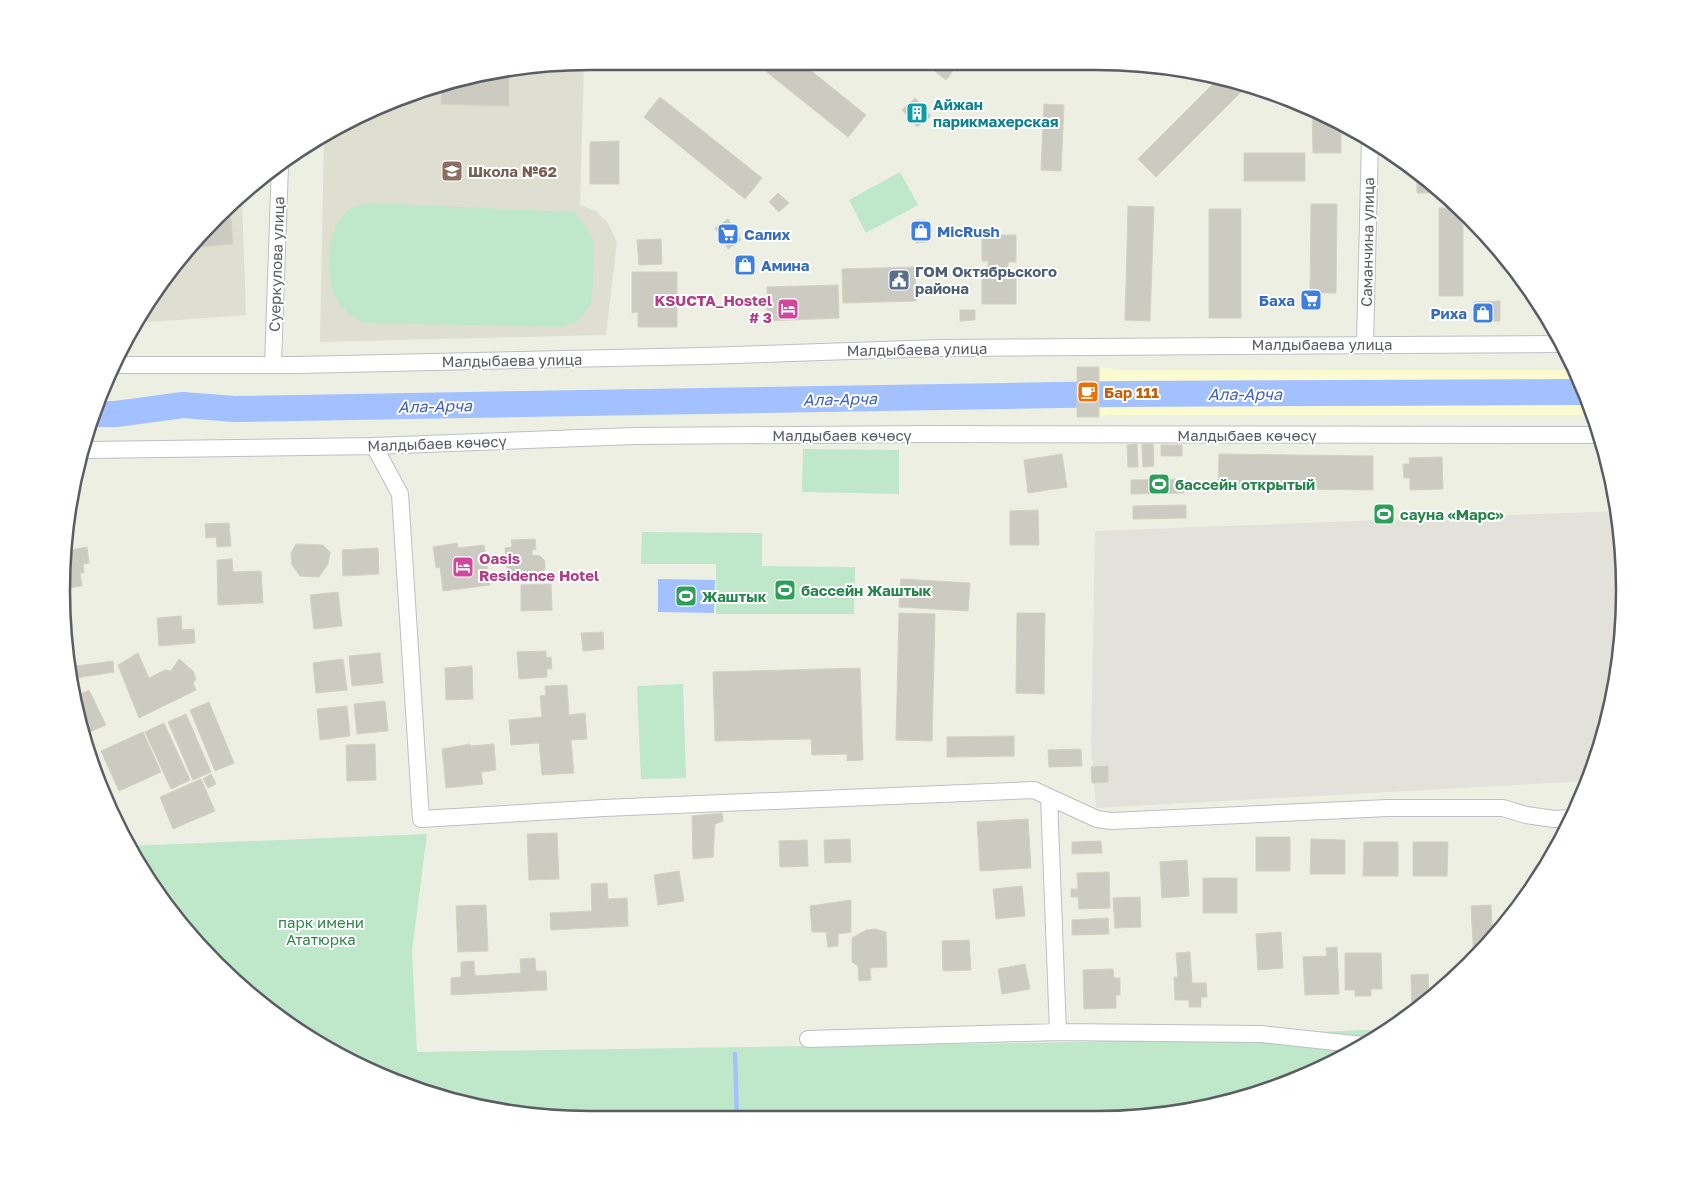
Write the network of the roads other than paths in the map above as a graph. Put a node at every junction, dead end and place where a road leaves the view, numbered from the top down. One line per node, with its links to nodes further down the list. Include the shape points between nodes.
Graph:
1 (1370, 149): 3 (street, Саманчина улица)
2 (280, 174): 5 (street, Суеркулова улица)
3 (1365, 344): 4 (street, Малдыбаева улица); 5 (street, Малдыбаева улица, via 931,348)
4 (1553, 344)
5 (273, 364): 6 (street)
6 (122, 365)
7 (1592, 435): 8 (street, Малдыбаев көчөсү, via 654,436)
8 (374, 446): 9 (street, Малдыбаев көчөсү); 10 (street, via 400,494 421,819 1034,790)
9 (90, 450)
10 (1050, 797): 11 (street, via 1097,819 1111,821 1388,808 1503,808 1526,815); 12 (street)
11 (1563, 818)
12 (1058, 1032): 13 (street); 14 (street, via 1261,1034)
13 (808, 1040)
14 (1352, 1043)

